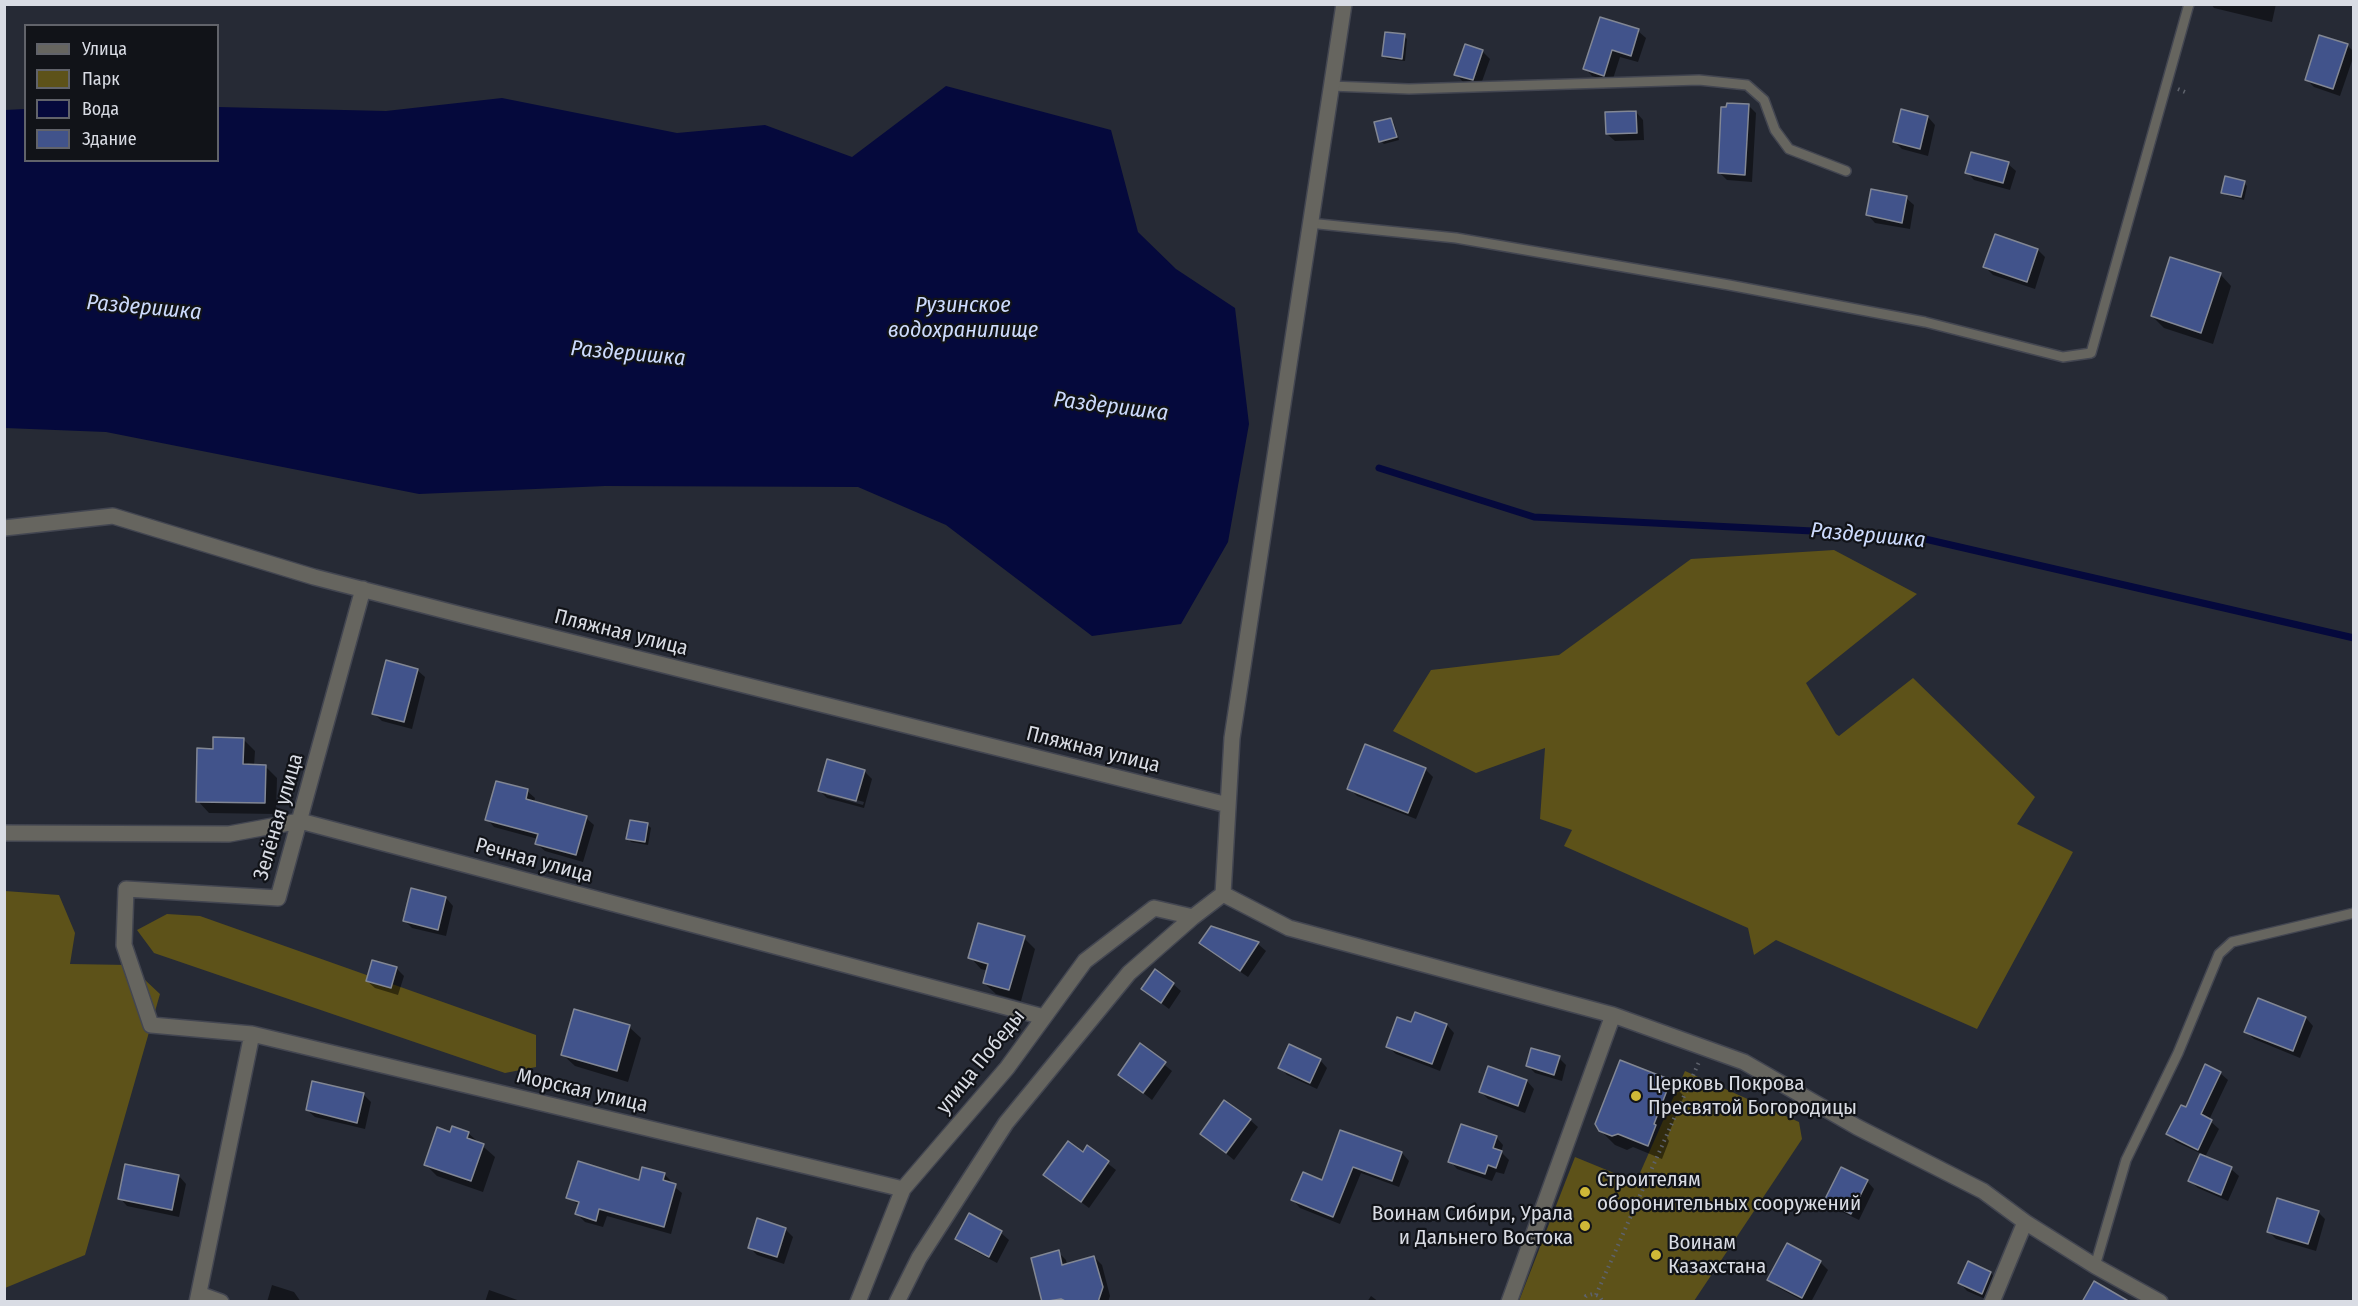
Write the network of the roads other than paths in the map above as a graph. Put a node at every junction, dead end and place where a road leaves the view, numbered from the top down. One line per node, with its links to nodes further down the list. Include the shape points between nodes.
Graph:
1 (1344, 4): 3 (street)
2 (2189, 4): 5 (lane, via 2091,353 2063,357 1925,322 1456,238)
3 (1330, 86): 4 (lane, via 1409,89 1699,80 1747,85 1764,100 1775,130 1789,149); 5 (street)
4 (1846, 171)
5 (1309, 223): 8 (street, via 1232,738)
6 (4, 528): 7 (street, Пляжная улица, via 113,516)
7 (363, 589): 8 (street, Пляжная улица); 9 (street, Зелёная улица)
8 (1228, 805): 11 (street)
9 (300, 821): 10 (street, Речная улица, via 229,834); 15 (street, Речная улица); 16 (street, Зелёная улица, via 278,898 126,889 123,945 151,1025)
10 (4, 833)
11 (1223, 894): 13 (street); 14 (street, via 1289,928)
12 (2354, 913): 19 (lane, via 2232,942 2219,954 2178,1053 2126,1160)
13 (1193, 917): 15 (street, улица Победы, via 1154,908 1085,962); 23 (street, via 1130,973 1006,1123 919,1258)
14 (1613, 1016): 18 (street, via 1744,1062 1857,1127 1983,1191); 24 (street)
15 (1044, 1017): 17 (street, улица Победы, via 1007,1068)
16 (252, 1034): 17 (street, Морская улица); 20 (street)
17 (903, 1189): 22 (street, улица Победы)
18 (2025, 1222): 19 (street); 25 (street)
19 (2095, 1266): 26 (street)
20 (198, 1298): 21 (street)
21 (221, 1302)
22 (858, 1302)
23 (897, 1302)
24 (1509, 1302)
25 (1992, 1302)
26 (2160, 1302)

